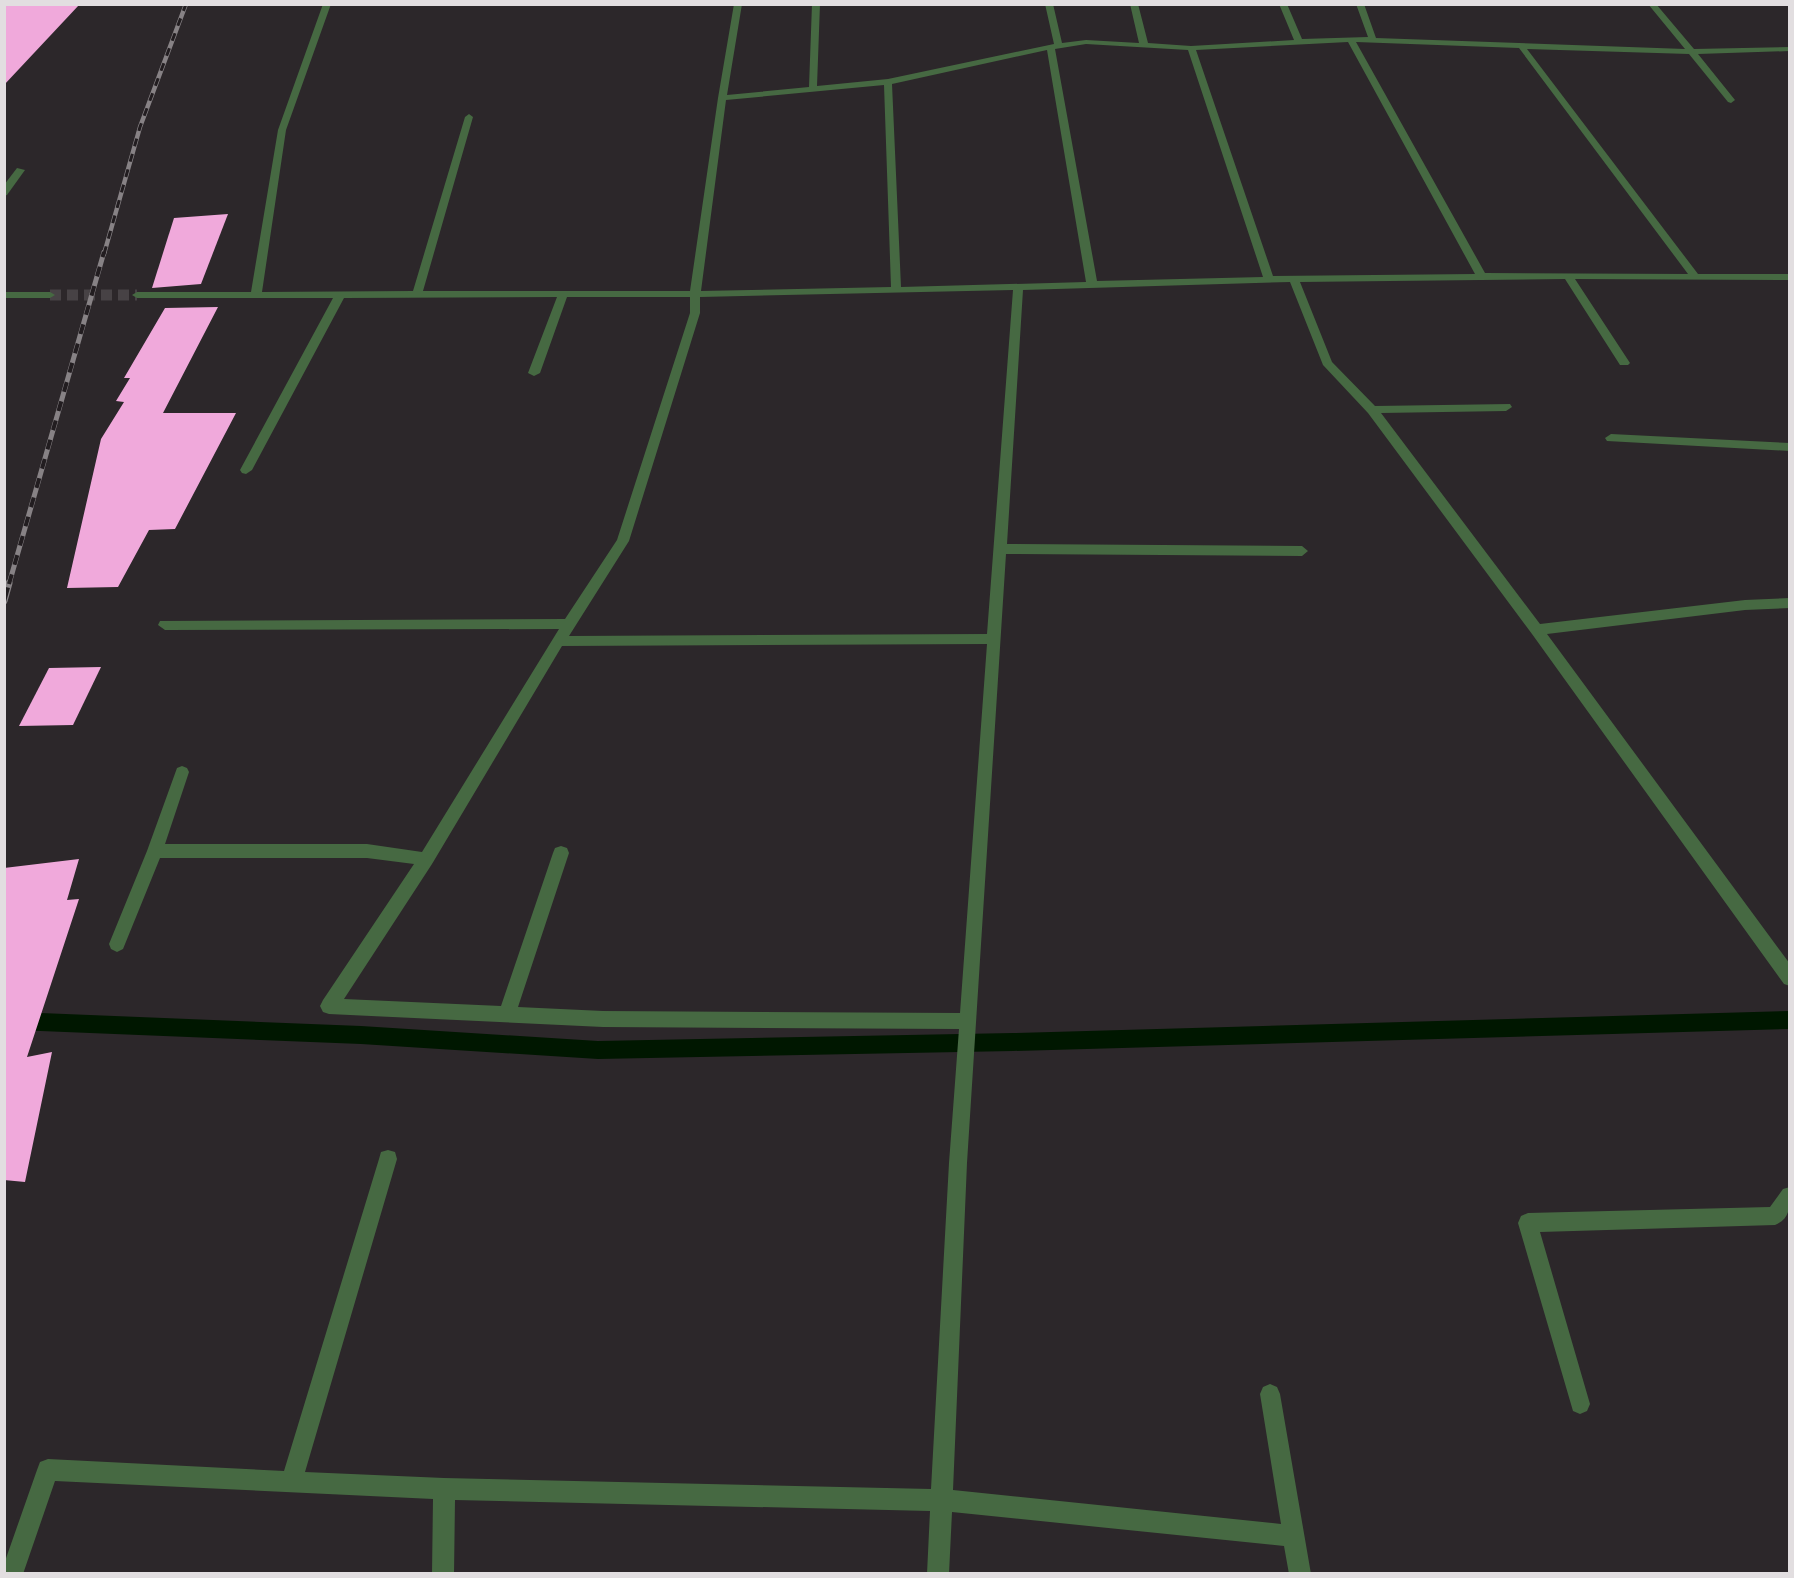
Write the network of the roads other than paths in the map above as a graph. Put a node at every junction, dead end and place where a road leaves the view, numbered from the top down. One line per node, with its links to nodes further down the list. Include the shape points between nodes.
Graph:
1 (327, 4): 34 (street, via 282,130)
2 (738, 4): 20 (street)
3 (816, 4): 19 (street)
4 (1049, 4): 13 (street)
5 (1134, 4): 12 (street)
6 (1283, 4): 11 (street)
7 (1360, 4): 10 (street)
8 (1652, 4): 17 (street)
9 (1351, 39): 10 (street); 11 (street); 27 (street)
10 (1373, 40): 14 (street)
11 (1299, 43): 15 (street)
12 (1144, 45): 13 (street, via 1086,42); 15 (street)
13 (1055, 46): 18 (street); 31 (street)
14 (1521, 46): 17 (street); 26 (street)
15 (1191, 48): 30 (street)
16 (1790, 49): 17 (street)
17 (1689, 52): 21 (street)
18 (888, 81): 19 (street); 33 (street)
19 (813, 89): 20 (street)
20 (722, 98): 36 (street)
21 (1731, 100)
22 (469, 117): 41 (street)
23 (20, 170): 24 (street)
24 (4, 193)
25 (1568, 276): 26 (street); 27 (street); 42 (street)
26 (1695, 276): 28 (street)
27 (1482, 277): 29 (street)
28 (1790, 277)
29 (1294, 279): 30 (street); 45 (street, via 1327,363)
30 (1269, 280): 31 (street)
31 (1092, 285): 32 (street)
32 (1018, 287): 33 (street); 49 (street)
33 (896, 290): 36 (street)
34 (256, 294): 39 (street); 40 (street)
35 (563, 294): 36 (street); 41 (street); 43 (street)
36 (695, 294): 52 (street, via 695,313 623,541)
37 (4, 295): 38 (street)
38 (50, 295)
39 (137, 295)
40 (340, 295): 41 (street); 48 (street)
41 (417, 295)
42 (1624, 363)
43 (534, 374)
44 (1506, 407): 45 (street)
45 (1371, 410): 54 (street)
46 (1611, 438): 47 (street)
47 (1790, 447)
48 (246, 470)
49 (1000, 549): 50 (street); 55 (street)
50 (1302, 552)
51 (1790, 603): 54 (street)
52 (568, 624): 53 (street); 56 (street)
53 (165, 625)
54 (1537, 630): 62 (street)
55 (994, 639): 56 (street); 64 (street)
56 (558, 640): 60 (street)
57 (182, 772): 58 (street)
58 (155, 851): 60 (street, via 367,851); 61 (street)
59 (561, 853): 63 (street)
60 (426, 859): 63 (street, via 329,1006)
61 (117, 944)
62 (1790, 978)
63 (507, 1014): 64 (street, via 603,1019)
64 (968, 1021): 71 (street)
65 (388, 1159): 69 (street)
66 (1790, 1196): 68 (street, via 1775,1216 1528,1223)
67 (1269, 1394): 72 (street)
68 (1580, 1404)
69 (291, 1482): 70 (street); 73 (street, via 48,1470)
70 (444, 1488): 71 (street); 74 (street)
71 (941, 1500): 72 (street); 75 (street)
72 (1294, 1536): 76 (street)
73 (12, 1574)
74 (443, 1574)
75 (938, 1574)
76 (1300, 1574)

